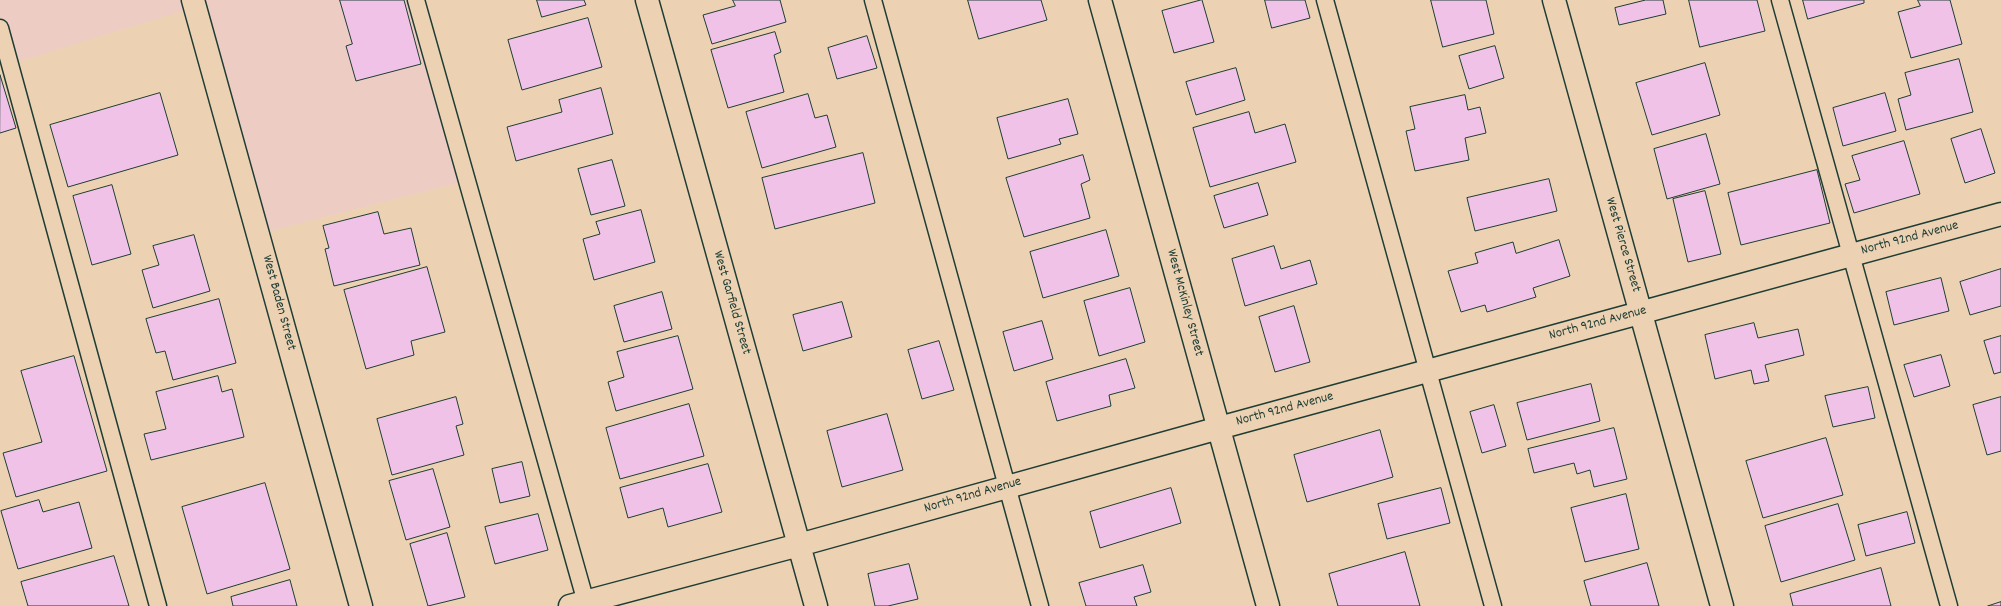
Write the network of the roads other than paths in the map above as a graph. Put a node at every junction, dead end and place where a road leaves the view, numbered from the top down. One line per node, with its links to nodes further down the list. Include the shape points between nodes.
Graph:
1 (193, 0): 19 (street, West Baden Street)
2 (416, 0): 17 (lane)
3 (647, 0): 16 (street, West Garfield Street)
4 (873, 0): 15 (lane)
5 (1100, 0): 14 (street, West McKinley Street)
6 (1325, 0): 13 (lane)
7 (1554, 0): 12 (street, West Pierce Street)
8 (1780, 0): 11 (lane)
9 (0, 28): 18 (lane)
10 (2001, 214): 11 (street, North 92nd Avenue)
11 (1851, 255): 12 (street, North 92nd Avenue); 25 (lane)
12 (1641, 312): 13 (street, North 92nd Avenue); 24 (street, West Pierce Street)
13 (1427, 371): 14 (street, North 92nd Avenue); 23 (lane)
14 (1219, 428): 15 (street, North 92nd Avenue); 22 (street, West McKinley Street)
15 (1007, 487): 16 (street, North 92nd Avenue); 21 (lane)
16 (799, 545): 17 (street, North 92nd Avenue); 20 (street, West Garfield Street)
17 (581, 605)
18 (158, 606)
19 (361, 606)
20 (816, 606)
21 (1040, 606)
22 (1268, 606)
23 (1493, 606)
24 (1722, 606)
25 (1949, 606)

